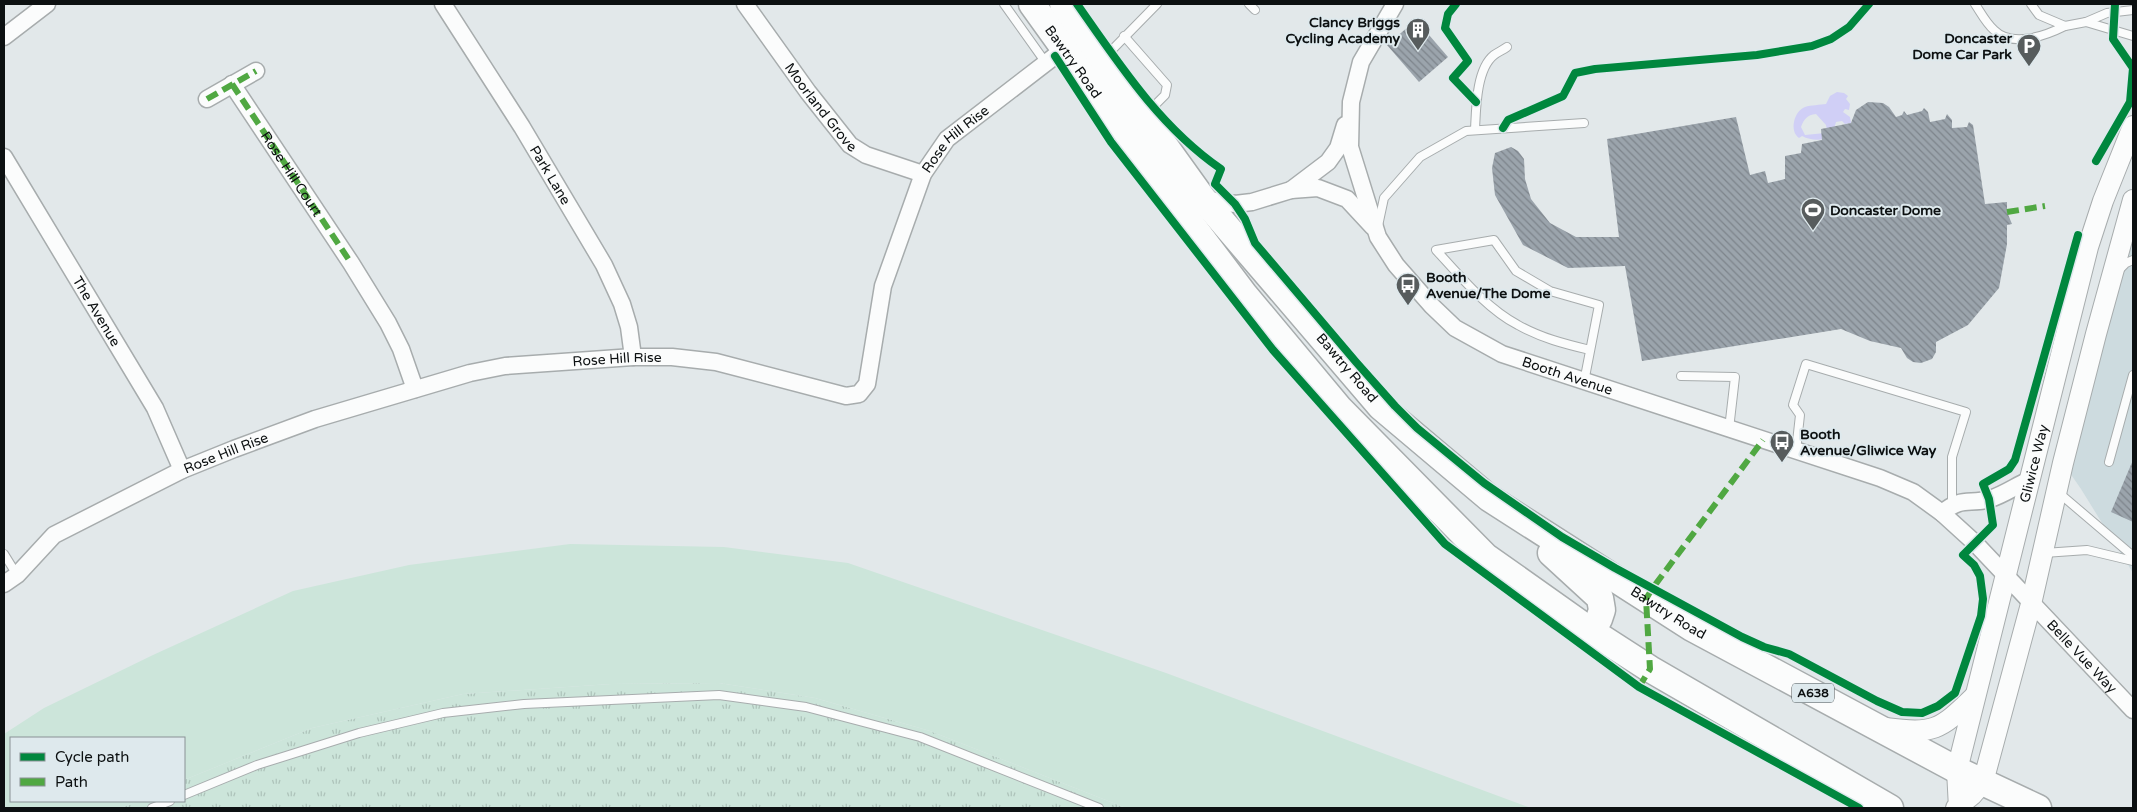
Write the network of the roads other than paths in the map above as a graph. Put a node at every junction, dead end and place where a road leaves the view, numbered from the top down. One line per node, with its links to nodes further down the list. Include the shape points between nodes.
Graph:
1 (47, 4): 16 (street)
2 (443, 4): 39 (street, Park Lane, via 522,127 604,265 622,304)
3 (745, 4): 29 (street, Moorland Grove, via 850,145 866,155)
4 (1004, 4): 18 (lane)
5 (1032, 4): 18 (highway, Bawtry Road)
6 (1063, 4): 19 (highway, Bawtry Road / A638)
7 (1157, 4): 14 (lane)
8 (1395, 4): 23 (street, Booth Avenue, via 1361,62)
9 (1975, 4): 13 (lane, via 1994,31 2005,37 2028,38 2049,34)
10 (2031, 4): 13 (lane, via 2039,15)
11 (2133, 10): 12 (lane, via 2107,13)
12 (2086, 22): 13 (lane); 15 (lane)
13 (2065, 26)
14 (1124, 36): 19 (lane); 24 (lane, via 1167,85 1165,95)
15 (2133, 36)
16 (4, 37)
17 (1508, 48): 27 (lane, via 1492,56 1481,76 1476,102)
18 (1055, 56): 29 (street, Rose Hill Rise, via 948,139); 32 (highway, Bawtry Road)
19 (1103, 60): 24 (highway, Bawtry Road / A638)
20 (256, 71): 21 (street)
21 (232, 84): 22 (street); 43 (street, Rose Hill Court, via 388,322)
22 (207, 99)
23 (1351, 102): 31 (street, via 1338,148 1328,162); 35 (street, Booth Avenue, via 1350,147)
24 (1144, 116): 33 (highway, Bawtry Road / A638)
25 (1584, 122): 27 (lane)
26 (2133, 126): 49 (street, Gliwice Way, via 2088,247)
27 (1476, 130): 35 (lane, via 1466,131 1420,157 1384,198)
28 (4, 157): 30 (street, The Avenue)
29 (923, 174): 39 (street, Rose Hill Rise, via 883,286 866,384 859,394 846,396 716,362)
30 (8, 175): 48 (street, The Avenue, via 155,408)
31 (1291, 190): 33 (street, via 1235,204); 35 (street, via 1318,188 1347,199)
32 (1170, 196): 33 (street); 60 (highway, Bawtry Road, via 1244,294 1340,409 1485,556)
33 (1203, 199): 51 (highway, Bawtry Road / A638, via 1381,406)
34 (2133, 200): 37 (street, Gliwice Way)
35 (1376, 230): 42 (street, Booth Avenue, via 1396,265 1455,328 1502,354)
36 (2133, 260): 37 (lane)
37 (2111, 277): 47 (street, Gliwice Way)
38 (1590, 350): 38 (lane, via 1599,305 1550,292 1516,271 1494,240 1436,250 1477,295 1516,325 1552,341); 42 (lane)
39 (633, 357): 43 (street, Rose Hill Rise, via 505,366)
40 (2133, 375): 46 (lane)
41 (1681, 376): 44 (lane, via 1735,377)
42 (1584, 382): 44 (street, Booth Avenue)
43 (415, 389): 48 (street, Rose Hill Rise, via 315,419)
44 (1729, 429): 45 (street, Booth Avenue)
45 (1796, 451): 52 (street, Booth Avenue, via 1880,478); 52 (lane, via 1800,414 1793,405 1806,364 1966,412 1952,457)
46 (2109, 462)
47 (2063, 464): 49 (street); 50 (street, Gliwice Way)
48 (182, 470): 58 (street, Rose Hill Rise, via 54,536)
49 (2029, 480): 52 (street, via 1989,499 1965,501); 57 (street, Gliwice Way)
50 (2057, 492): 53 (street, Gliwice Way); 55 (lane)
51 (1497, 504): 60 (highway, via 1600,598 1602,610); 63 (highway, Bawtry Road / A638, via 1692,628)
52 (1947, 509): 57 (street, Booth Avenue)
53 (2043, 553): 56 (lane, via 2087,550); 59 (street, Gliwice Way)
54 (4, 554): 58 (lane)
55 (2133, 556)
56 (2133, 561)
57 (2006, 575): 59 (street, Belle Vue Way); 61 (street, Gliwice Way)
58 (10, 579)
59 (2031, 604): 62 (street, Belle Vue Way); 65 (street, Gliwice Way)
60 (1590, 631): 70 (highway, Bawtry Road)
61 (1975, 696): 63 (street, via 1951,720 1937,728); 64 (street, Gliwice Way)
62 (2133, 710)
63 (1878, 728): 64 (highway, Bawtry Road / A638)
64 (1957, 770): 65 (highway, Bawtry Road / A638); 71 (street, Gliwice Way)
65 (1983, 782): 71 (street, Gliwice Way); 72 (highway, Bawtry Road / A638)
66 (185, 795): 69 (lane, via 257,765 359,733 443,713 524,704 719,695 806,707 920,737)
67 (167, 802): 68 (lane)
68 (152, 808)
69 (1099, 808)
70 (1890, 808)
71 (1958, 808)
72 (2038, 808)

